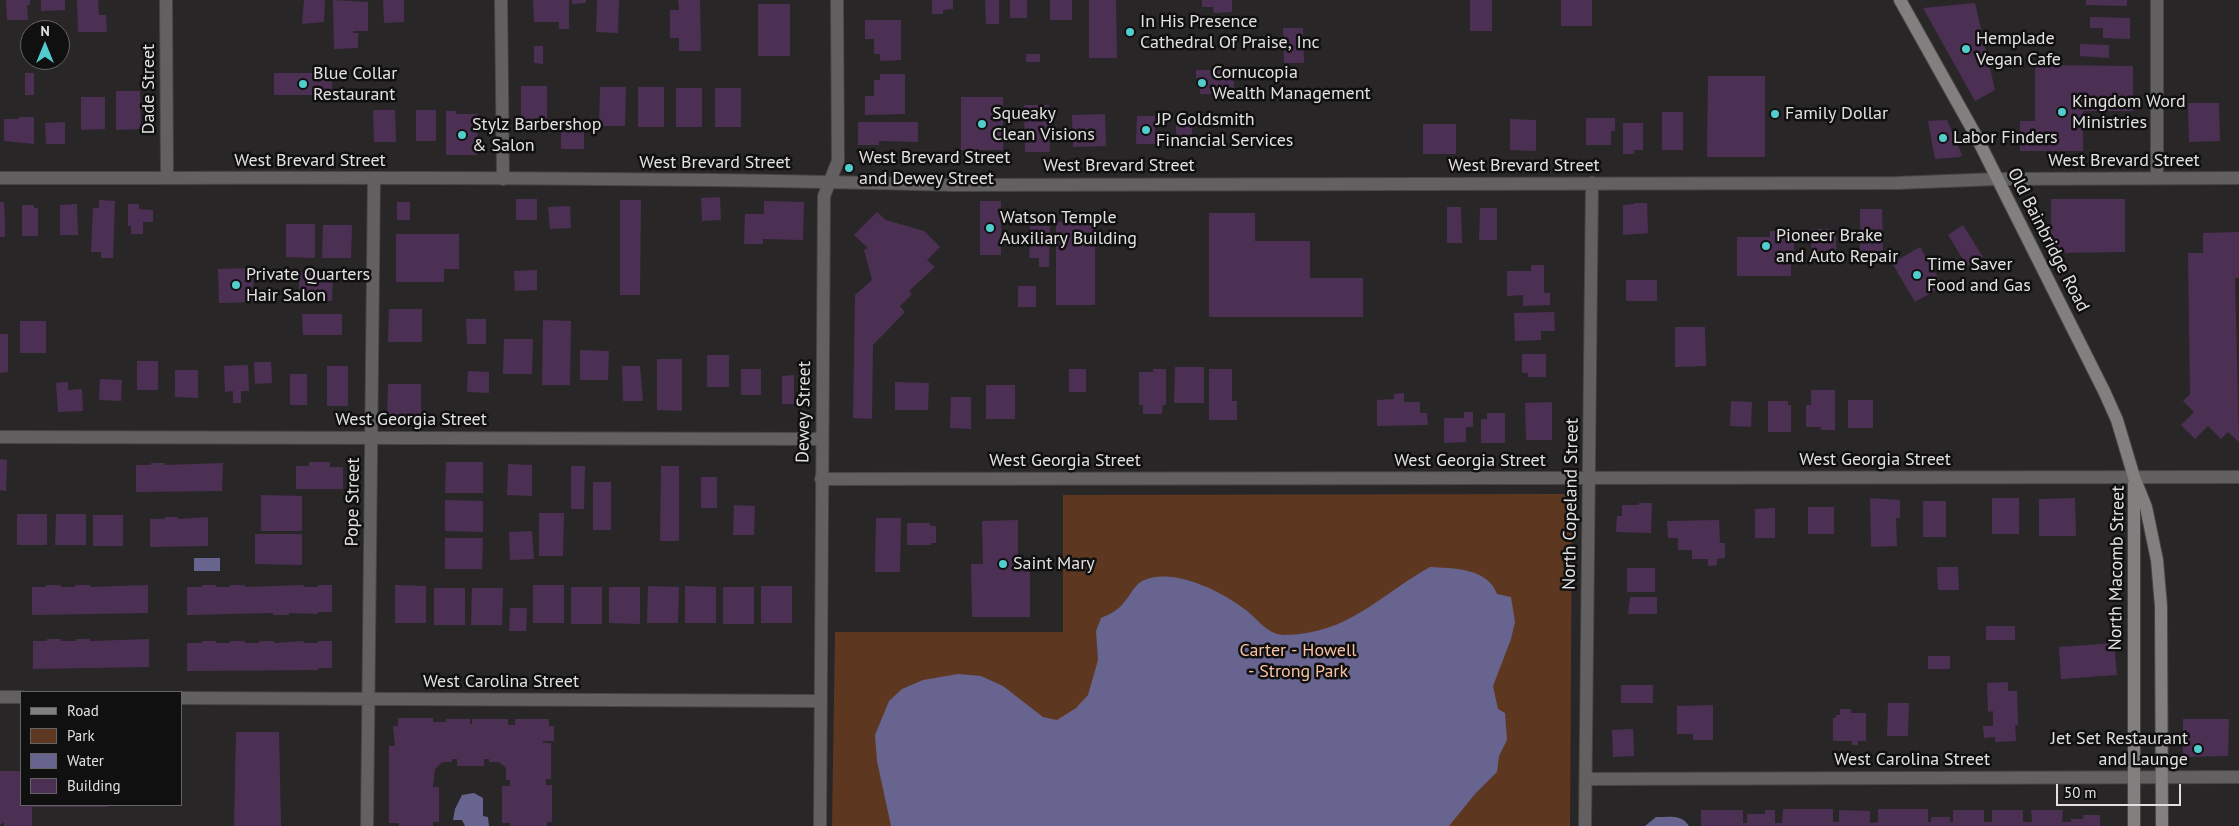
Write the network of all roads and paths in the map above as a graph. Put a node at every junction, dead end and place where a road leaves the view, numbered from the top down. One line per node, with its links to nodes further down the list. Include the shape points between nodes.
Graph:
1 (166, 0): 7 (street, Dade Street)
2 (501, 0): 11 (street)
3 (837, 0): 13 (street, Dewey Street, via 838,161)
4 (1900, 0): 12 (main road, Old Bainbridge Road)
5 (2157, 0): 9 (street)
6 (0, 178): 7 (street, West Brevard Street)
7 (167, 178): 8 (street, West Brevard Street)
8 (374, 178): 11 (street, West Brevard Street); 16 (street, Pope Street)
9 (2157, 178): 10 (street, West Brevard Street); 12 (street, West Brevard Street)
10 (2239, 178)
11 (503, 179): 13 (street, West Brevard Street)
12 (1997, 179): 14 (street, West Brevard Street, via 1897,183); 18 (main road, Old Bainbridge Road, via 2107,397 2127,448)
13 (830, 181): 14 (street, West Brevard Street, via 953,185); 17 (street, Dewey Street, via 824,196)
14 (1592, 183): 20 (street, North Copeland Street)
15 (0, 436): 16 (street, West Georgia Street)
16 (372, 438): 17 (street, West Georgia Street); 25 (street, Pope Street)
17 (821, 439): 21 (street, Dewey Street)
18 (2134, 477): 19 (street, West Georgia Street); 20 (street, West Georgia Street); 27 (main road, North Macomb Street, via 2154,536 2158,571); 28 (main road, North Macomb Street)
19 (2239, 477)
20 (1589, 478): 21 (street, West Georgia Street); 30 (street, North Copeland Street)
21 (821, 480): 26 (street, Dewey Street)
22 (0, 697): 23 (street)
23 (20, 697)
24 (182, 698): 25 (street, West Carolina Street)
25 (368, 699): 26 (street, West Carolina Street); 31 (street, Pope Street)
26 (821, 701): 32 (street, Dewey Street)
27 (2161, 776): 28 (street, West Carolina Street); 29 (street, West Carolina Street); 35 (main road, North Macomb Street)
28 (2134, 777): 30 (street, West Carolina Street); 34 (main road, North Macomb Street)
29 (2239, 777)
30 (1586, 778): 33 (street, North Copeland Street)
31 (367, 826)
32 (820, 826)
33 (1585, 826)
34 (2134, 826)
35 (2162, 826)

